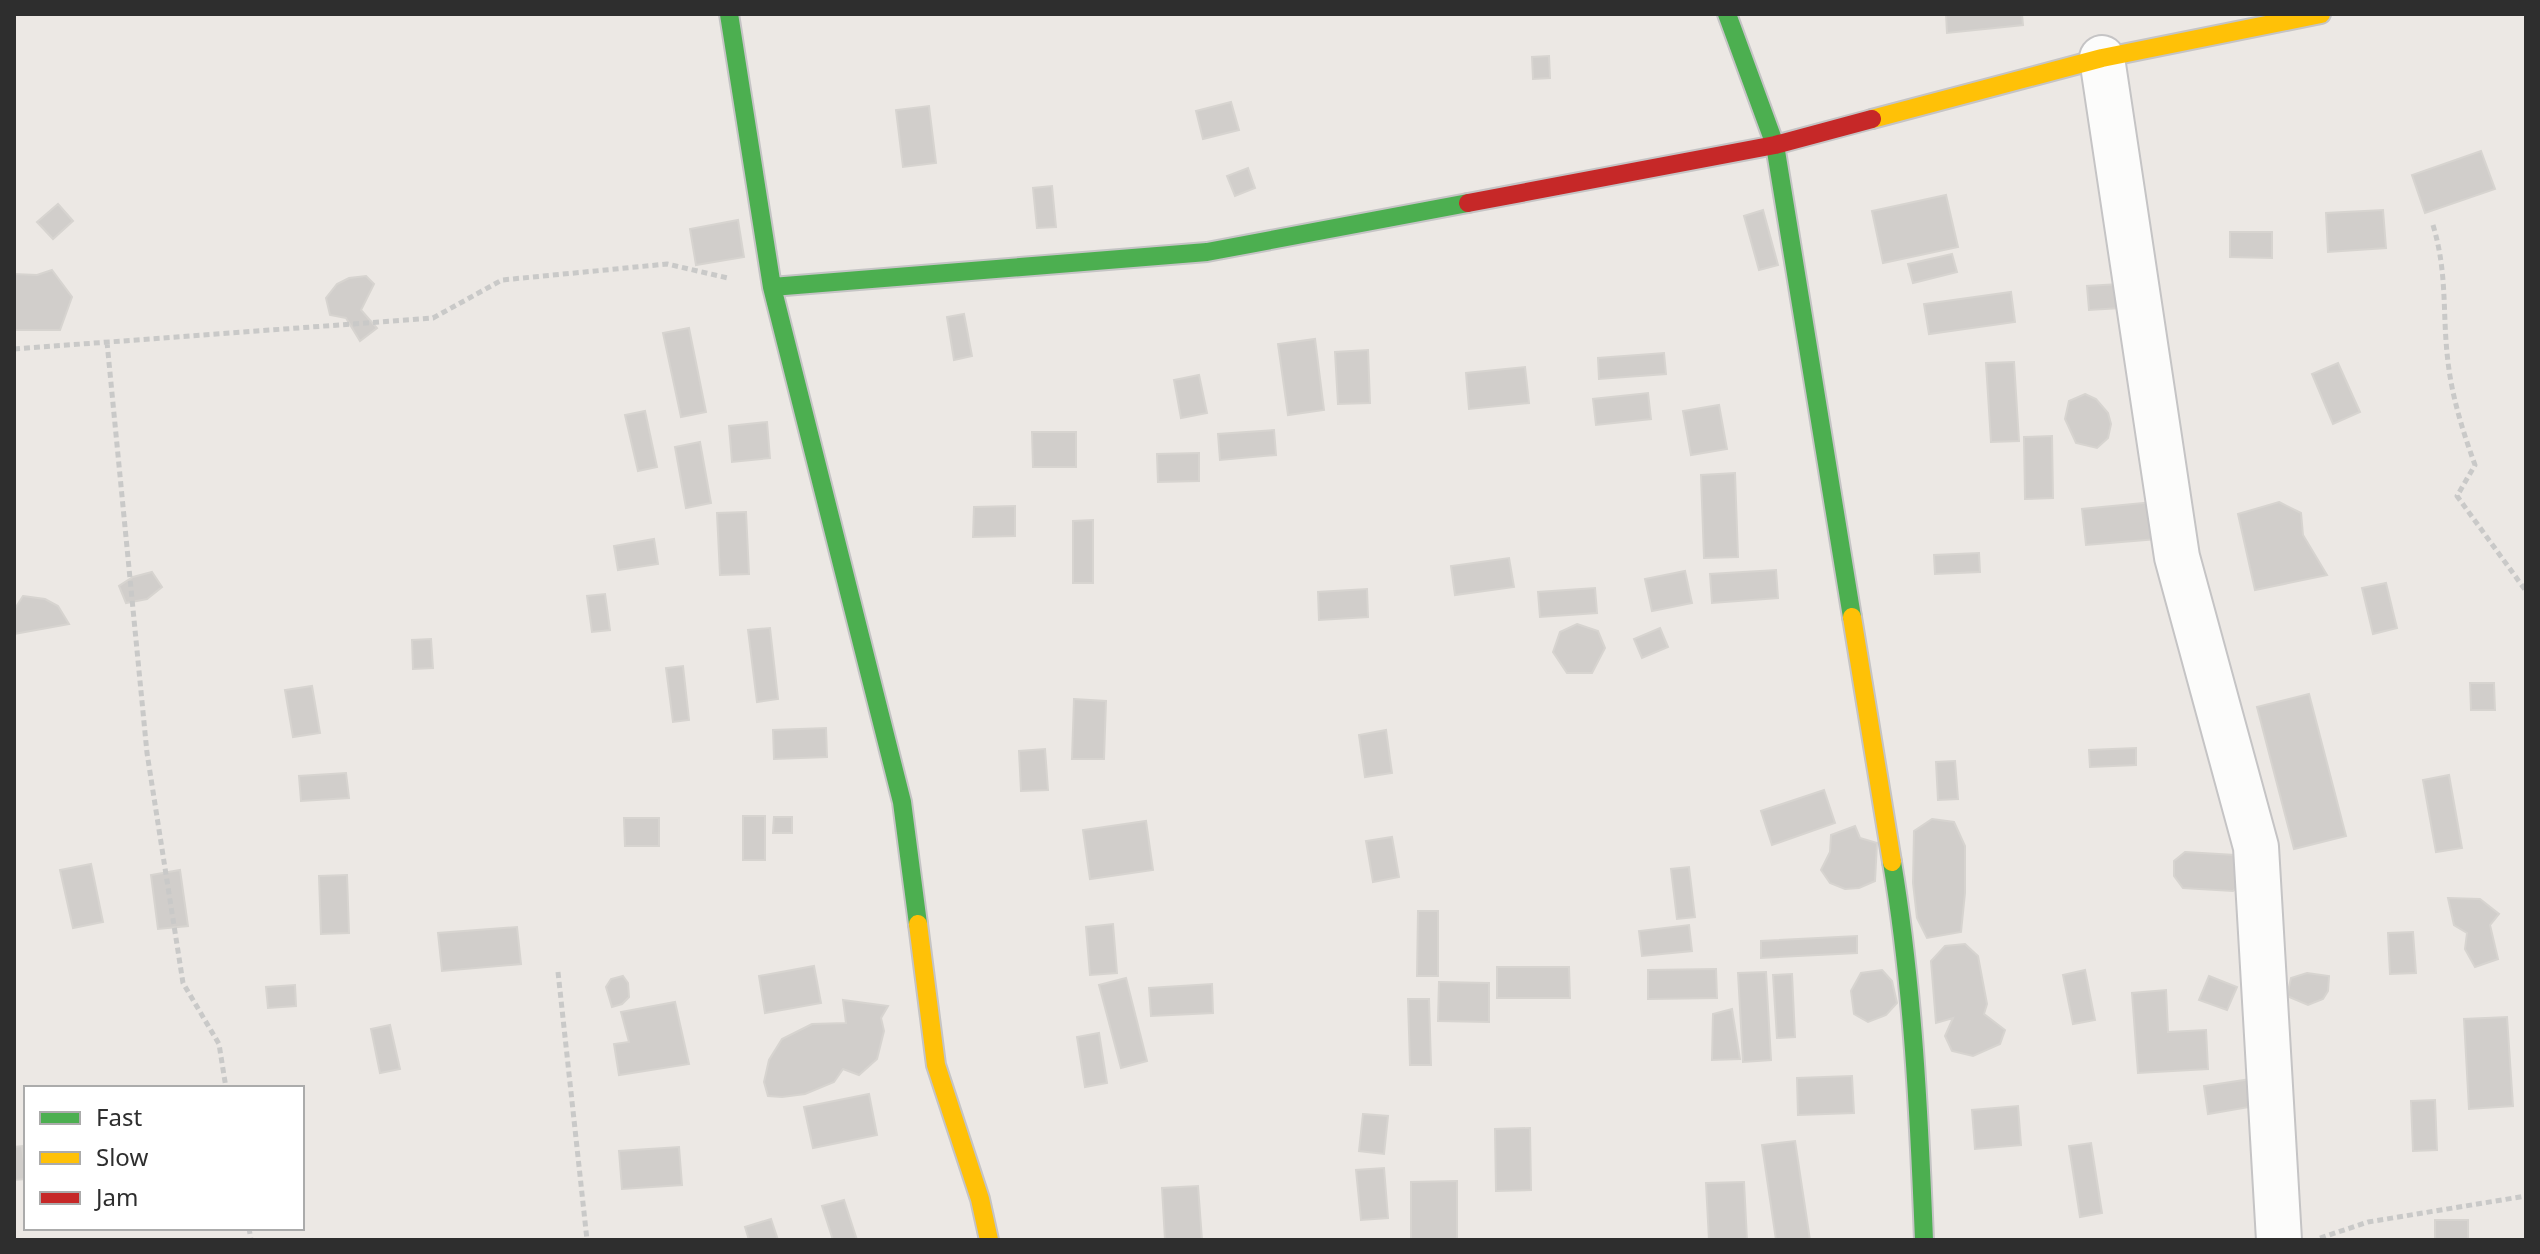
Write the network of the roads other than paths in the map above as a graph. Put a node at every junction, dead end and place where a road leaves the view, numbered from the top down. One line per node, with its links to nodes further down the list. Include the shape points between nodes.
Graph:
1 (729, 14): 6 (street)
2 (1727, 14): 5 (street)
3 (2321, 14): 4 (street)
4 (2102, 58): 5 (street); 9 (street, via 2177,557 2256,847)
5 (1775, 145): 6 (street, via 1207,252); 8 (street, via 1905,941)
6 (772, 287): 7 (street, via 902,802 936,1065)
7 (989, 1240)
8 (1924, 1240)
9 (2279, 1240)

